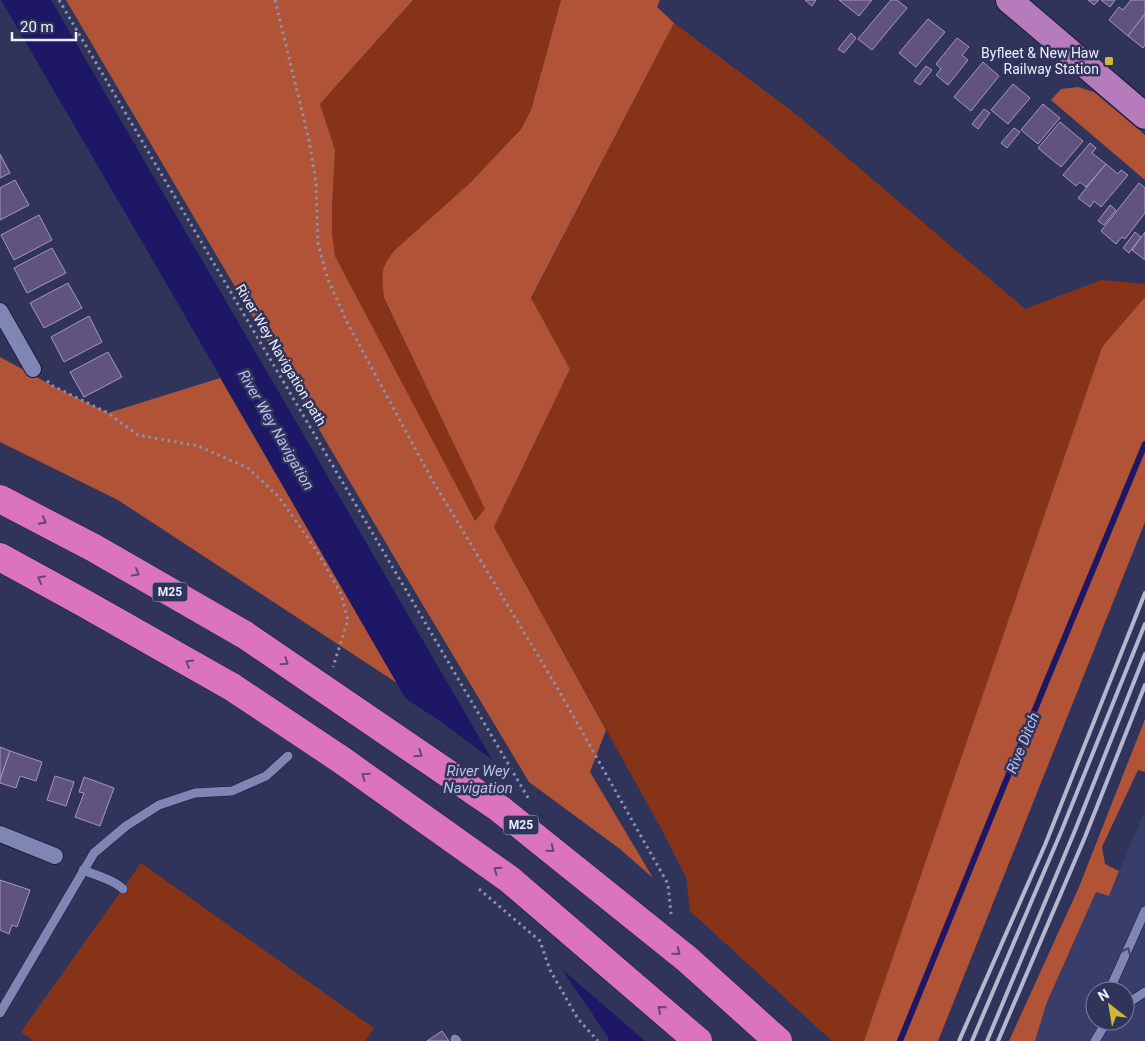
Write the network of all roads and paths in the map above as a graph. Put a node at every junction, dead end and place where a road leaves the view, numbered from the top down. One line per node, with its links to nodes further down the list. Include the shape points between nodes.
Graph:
1 (59, 0): 11 (path, River Wey Navigation path)
2 (275, 0): 16 (path, via 309,140 316,182 318,243 327,277 347,322 431,478 558,689)
3 (1017, 2): 4 (main road)
4 (1141, 105)
5 (0, 311): 6 (street)
6 (4, 328): 7 (street)
7 (33, 369): 10 (path, via 53,386 108,413 138,435 198,446 248,468 278,496 317,550 340,594)
8 (0, 498): 24 (highway, M25, one-way to 24, bridge, via 245,635 500,809 687,960)
9 (0, 557): 23 (highway, one-way to 9, bridge, via 509,879 343,761 232,687)
10 (348, 620)
11 (484, 720)
12 (288, 756): 15 (lane, via 266,776 232,791 195,793 160,805 126,826 94,853)
13 (0, 834): 14 (street)
14 (55, 856)
15 (83, 870): 17 (lane); 21 (lane)
16 (668, 884)
17 (123, 889)
18 (1145, 910): 20 (lane, one-way to 18)
19 (540, 940): 22 (path, via 550,970 578,1019)
20 (1113, 981)
21 (0, 1013)
22 (598, 1041)
23 (698, 1041)
24 (778, 1041)

